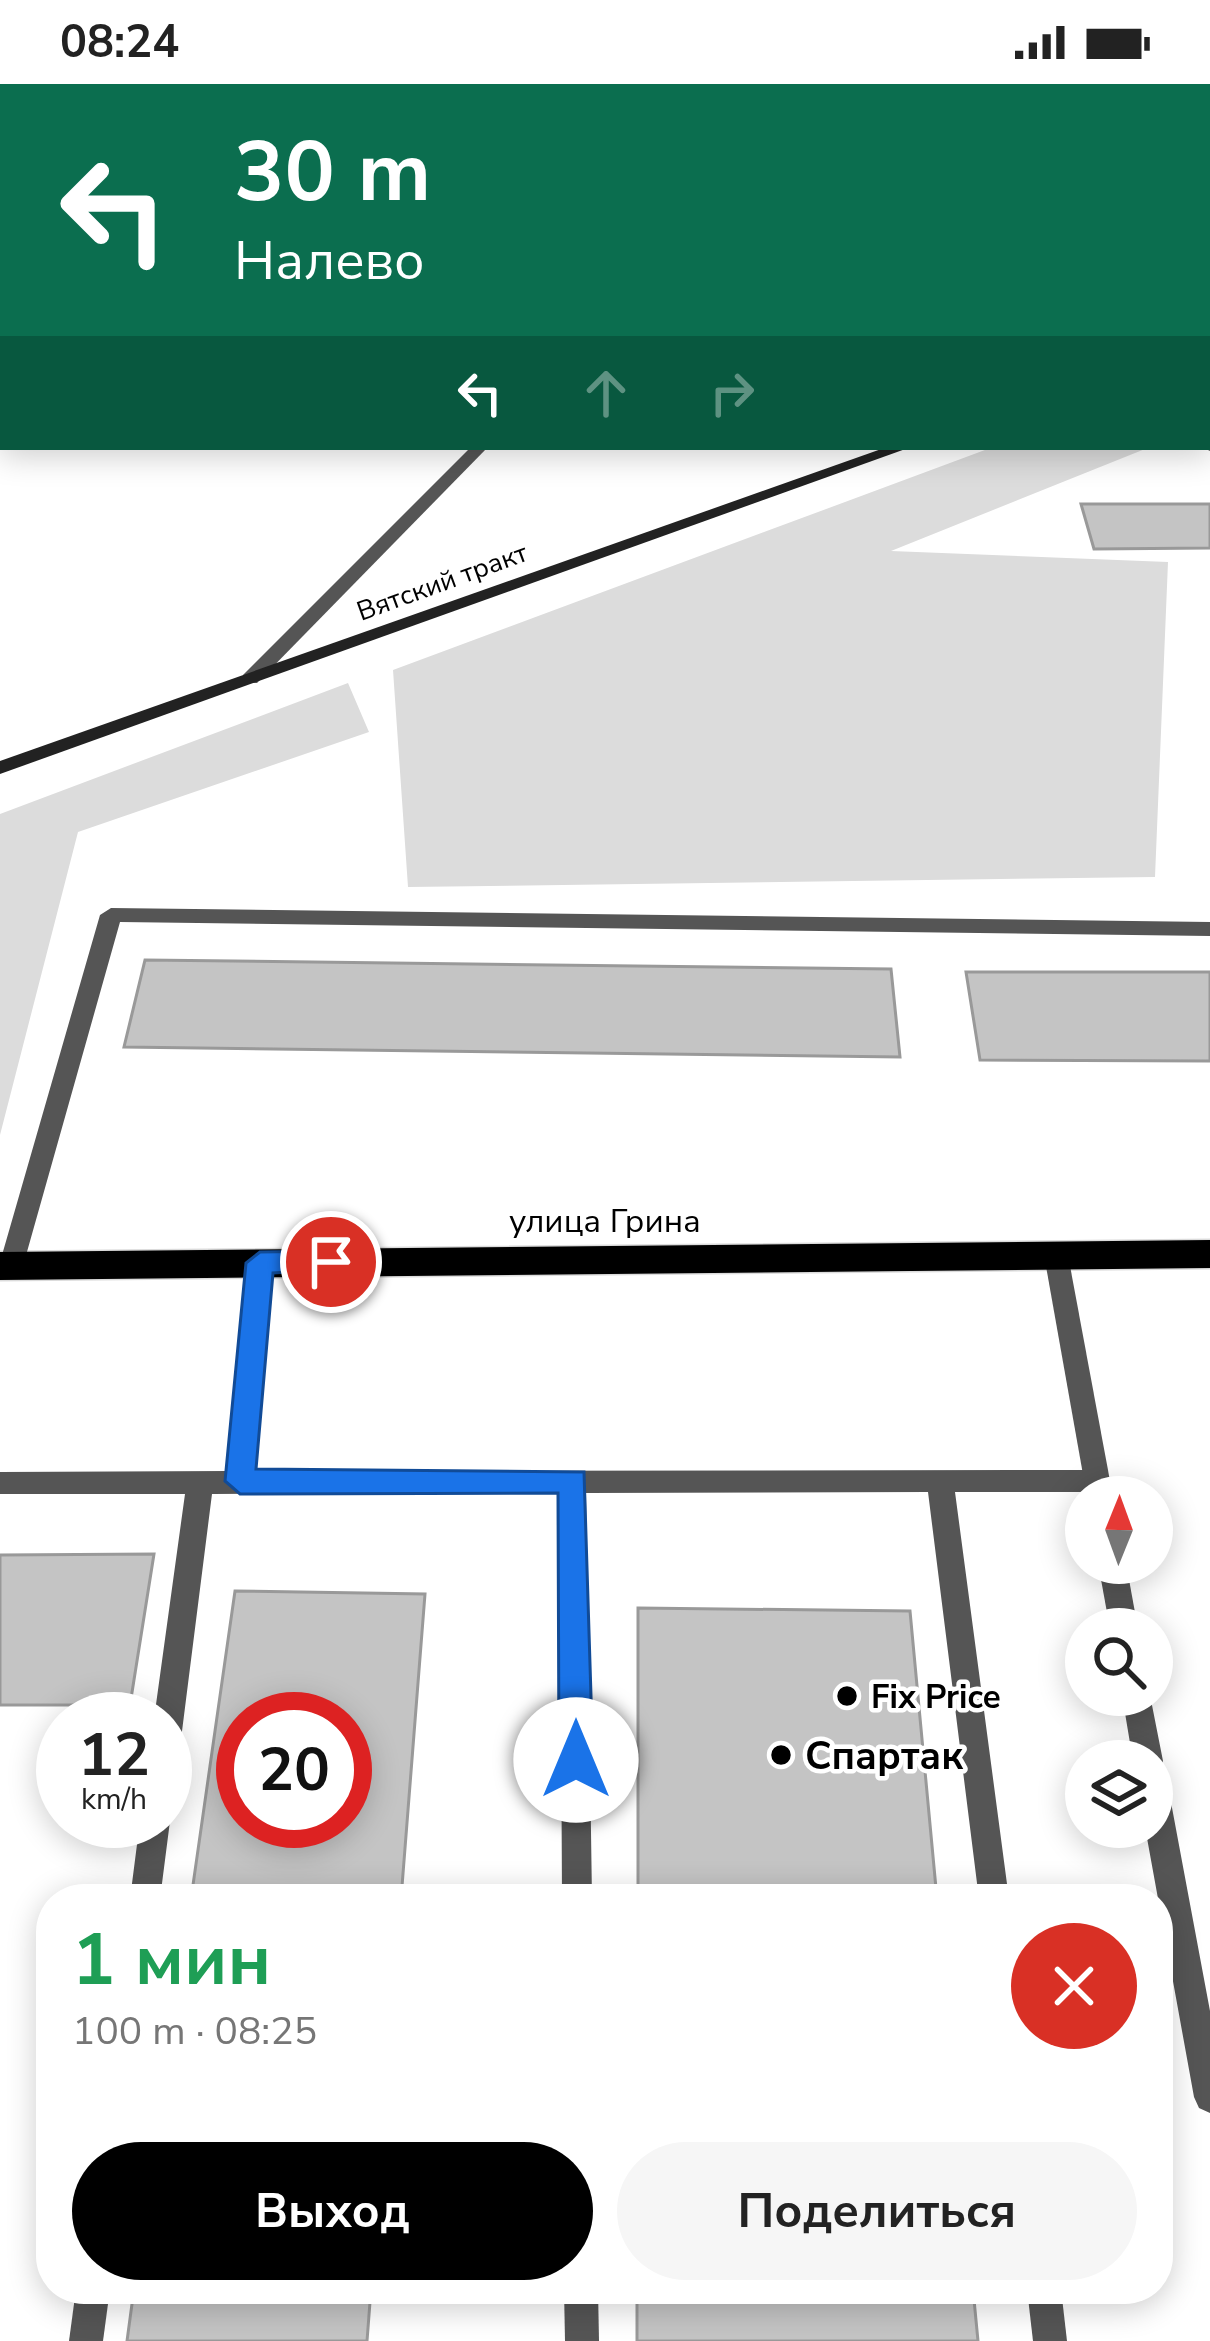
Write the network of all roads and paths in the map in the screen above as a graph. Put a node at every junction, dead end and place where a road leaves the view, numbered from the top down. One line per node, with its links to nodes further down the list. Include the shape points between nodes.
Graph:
1 (477, 450): 3 (street)
2 (895, 450): 3 (main road, Вятский тракт)
3 (250, 679): 4 (main road, Вятский тракт)
4 (0, 768)
5 (1210, 928): 9 (street, via 111,915)
6 (1210, 1254): 7 (highway, улица Грина)
7 (1056, 1256): 8 (highway, улица Грина); 10 (street)
8 (260, 1263): 9 (highway, улица Грина); 13 (street)
9 (6, 1266)
10 (1096, 1476)
11 (573, 1480): 12 (street); 13 (street); 21 (street)
12 (940, 1480): 16 (street); 22 (street)
13 (240, 1481): 14 (street)
14 (200, 1482): 15 (street); 17 (street)
15 (0, 1483)
16 (1065, 1487)
17 (172, 1692)
18 (152, 1848): 20 (street)
19 (1164, 1848): 23 (street)
20 (147, 1884)
21 (578, 1884)
22 (992, 1884)
23 (1171, 1884)
24 (1173, 1896): 25 (street)
25 (1210, 2098)
26 (91, 2304): 29 (street)
27 (581, 2304): 30 (street)
28 (1046, 2304): 31 (street)
29 (86, 2341)
30 (582, 2341)
31 (1050, 2341)

